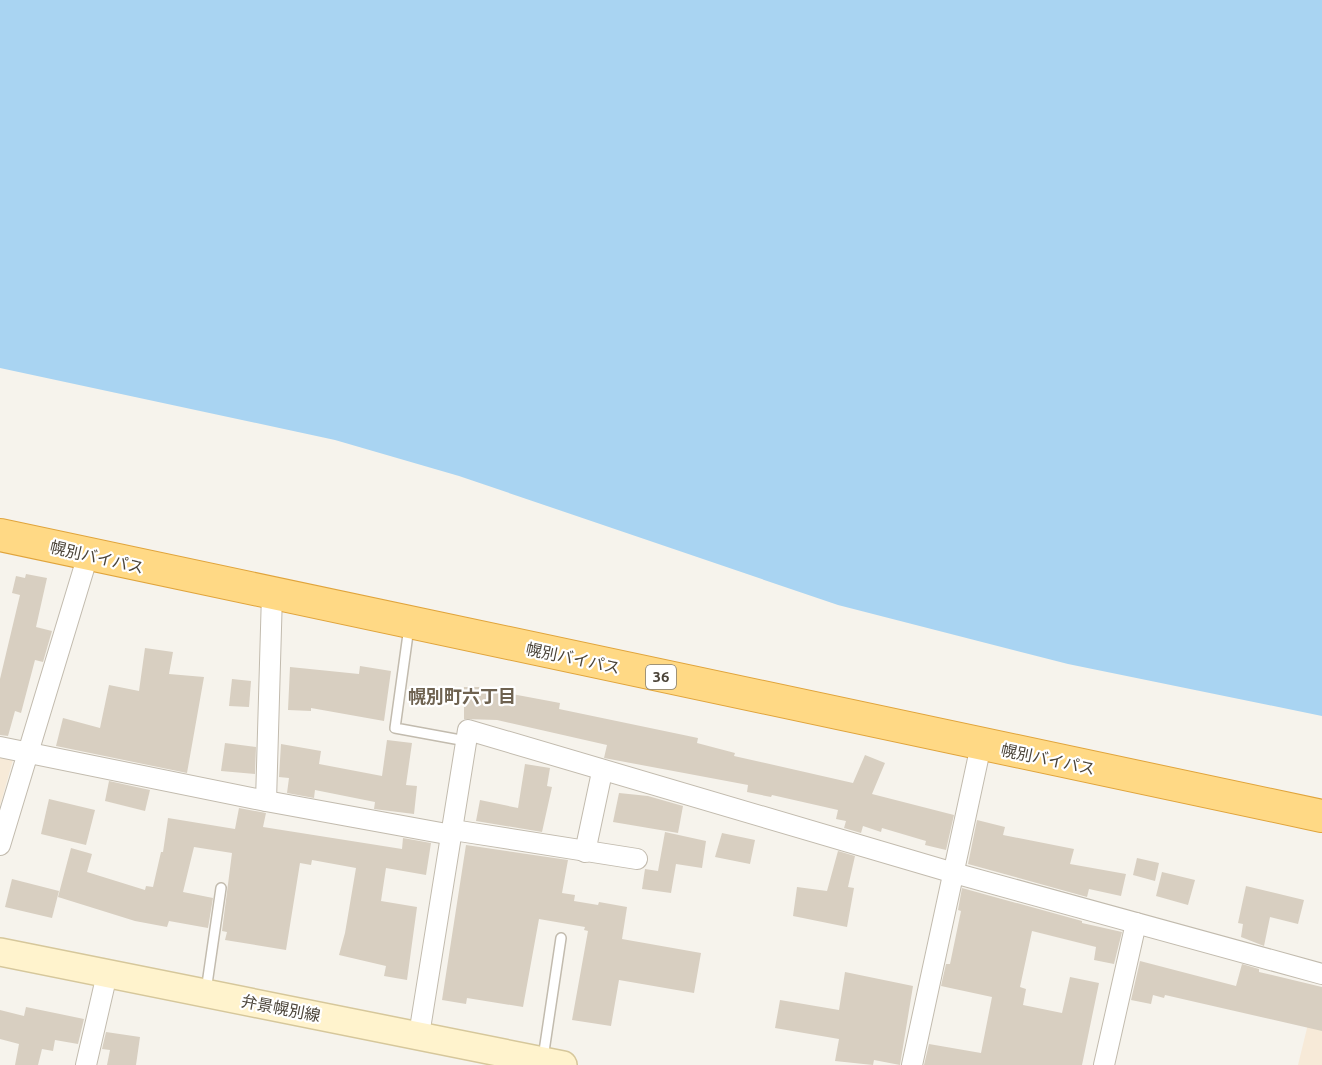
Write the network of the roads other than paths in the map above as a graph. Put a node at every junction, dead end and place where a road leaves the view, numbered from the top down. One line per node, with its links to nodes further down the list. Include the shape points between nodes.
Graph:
1 (0, 535): 2 (highway, 幌別バイパス / 36)
2 (88, 555): 3 (highway, 幌別バイパス / 36); 8 (street)
3 (272, 594): 4 (highway, 幌別バイパス / 36); 10 (street)
4 (409, 624): 5 (lane, via 395,728); 6 (highway, 幌別バイパス / 36)
5 (466, 741): 9 (street, via 468,730); 12 (street)
6 (981, 744): 11 (highway, 幌別バイパス / 36); 16 (street)
7 (0, 747): 8 (street)
8 (27, 754): 10 (street); 13 (street)
9 (602, 772): 14 (street); 16 (street)
10 (266, 801): 12 (street)
11 (1322, 816)
12 (453, 833): 14 (street); 24 (street)
13 (0, 845)
14 (585, 852): 15 (street)
15 (637, 859)
16 (954, 873): 18 (street); 27 (street)
17 (221, 888): 23 (lane)
18 (1136, 923): 22 (street); 28 (street)
19 (561, 938): 25 (lane)
20 (0, 952): 21 (main road, 弁景幌別線)
21 (107, 974): 23 (main road, 弁景幌別線); 26 (street)
22 (1322, 974)
23 (205, 993): 24 (main road, 弁景幌別線)
24 (419, 1035): 25 (main road, 弁景幌別線)
25 (553, 1063)
26 (86, 1065)
27 (912, 1065)
28 (1104, 1065)

